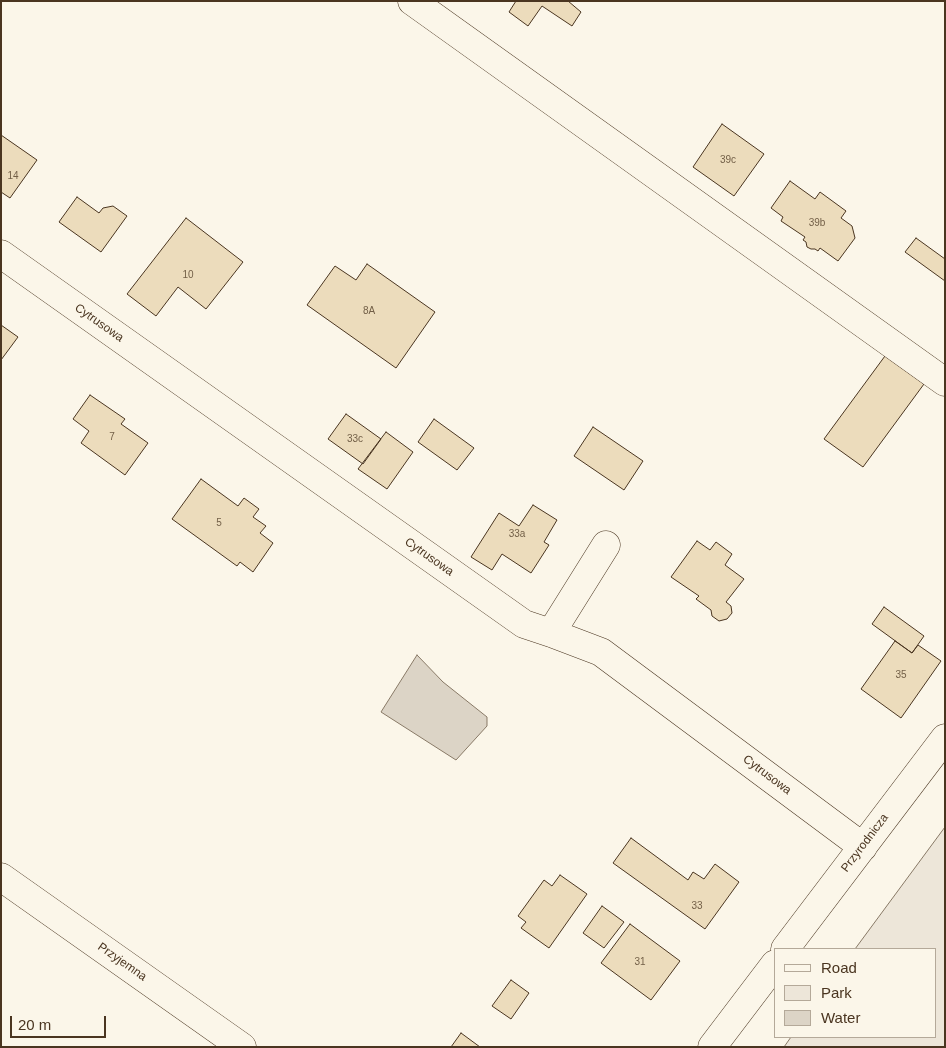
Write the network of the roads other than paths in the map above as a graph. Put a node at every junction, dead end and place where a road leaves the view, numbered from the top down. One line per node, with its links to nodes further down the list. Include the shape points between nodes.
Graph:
1 (412, 1): 3 (street)
2 (1, 254): 5 (street, Cytrusowa, via 524,624)
3 (945, 382)
4 (606, 546): 5 (street)
5 (551, 633): 7 (street, Cytrusowa, via 601,652)
6 (945, 738): 7 (street, Przyrodnicza)
7 (863, 847): 9 (street, Przyrodnicza)
8 (1, 878): 11 (street, Przyjemna)
9 (787, 948)
10 (774, 965): 12 (street)
11 (242, 1047)
12 (712, 1047)

